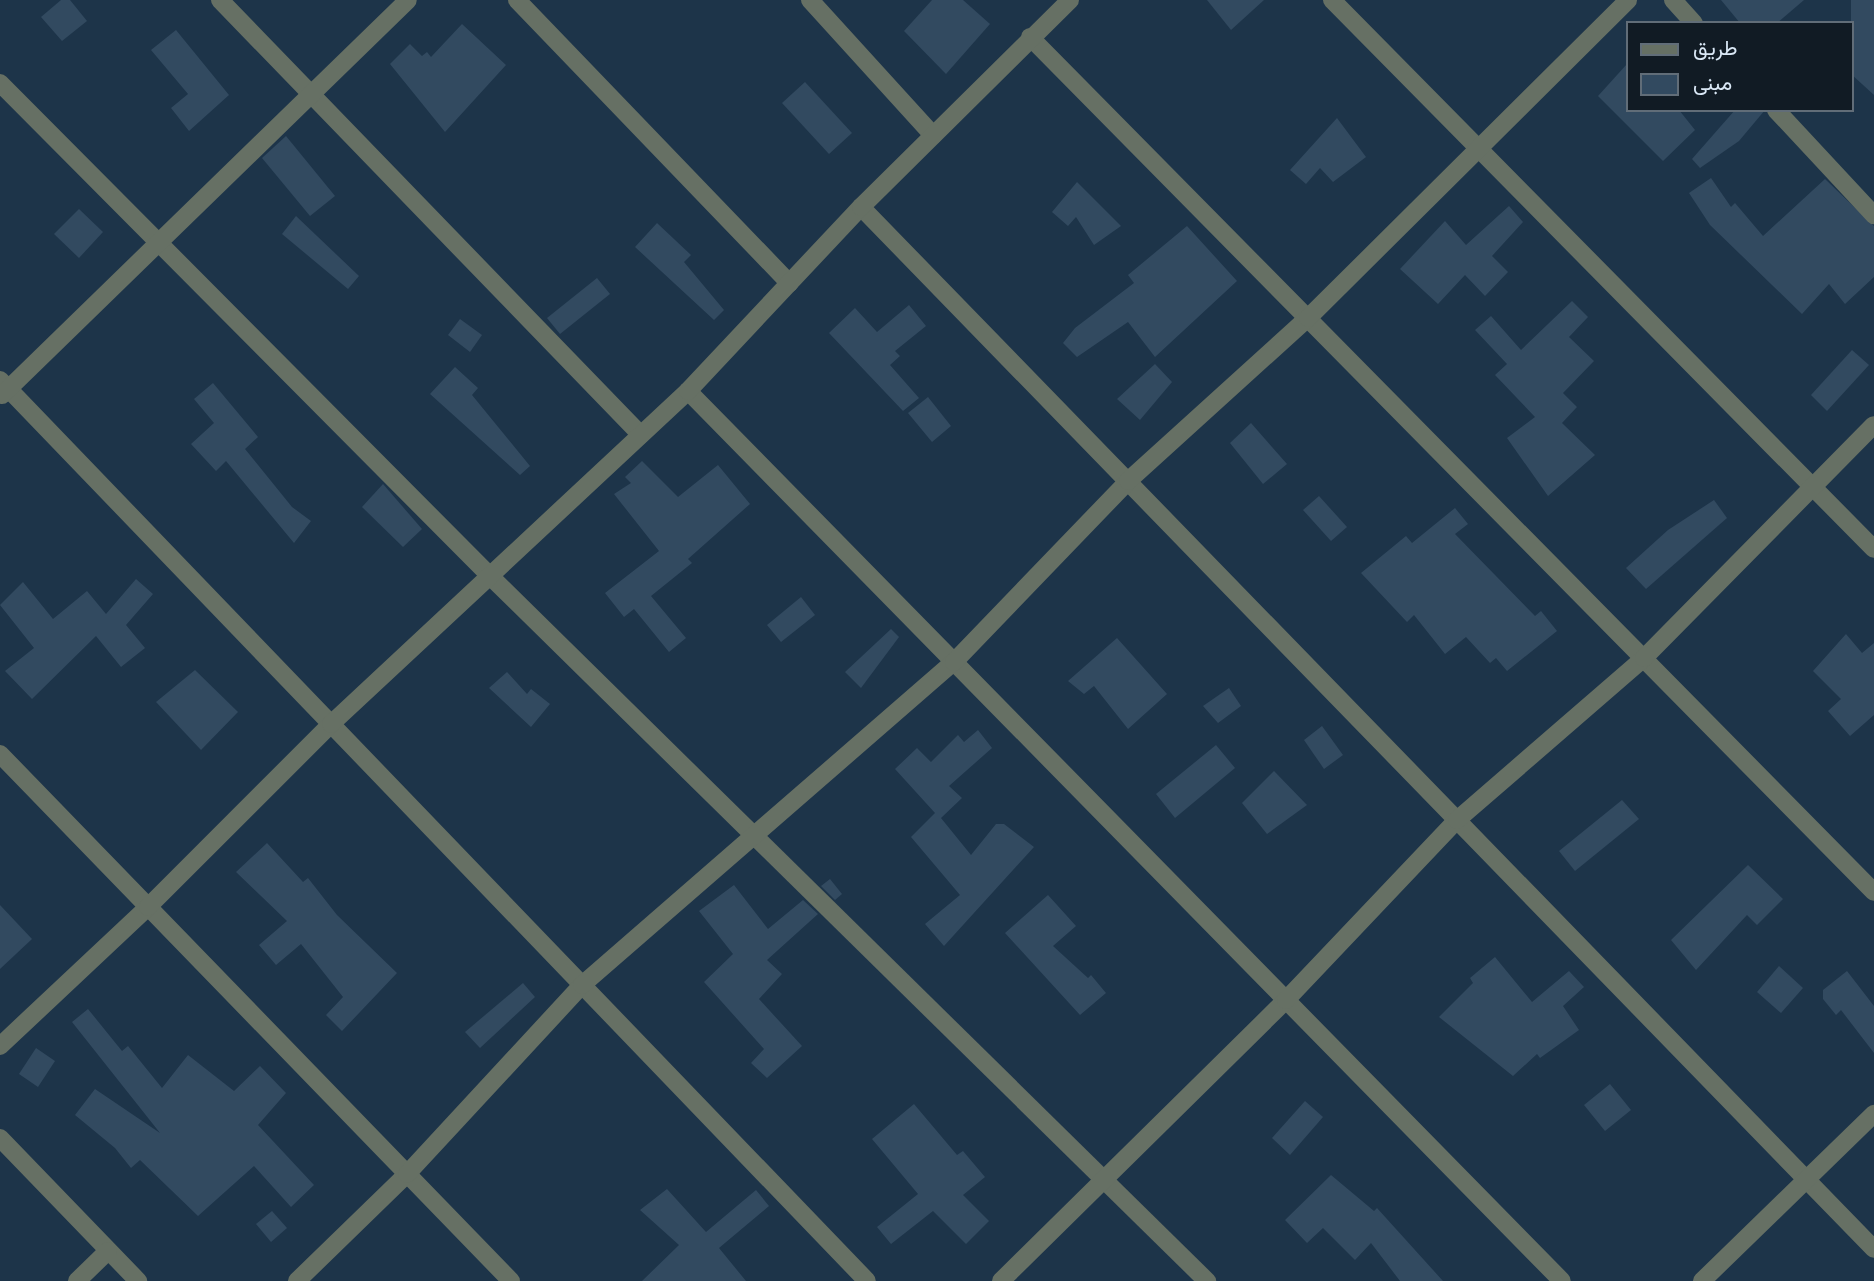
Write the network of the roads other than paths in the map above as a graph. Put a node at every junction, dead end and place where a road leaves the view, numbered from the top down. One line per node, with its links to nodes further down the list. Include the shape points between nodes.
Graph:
1 (220, 0): 12 (street)
2 (408, 0): 12 (street)
3 (517, 0): 19 (street)
4 (810, 0): 14 (street)
5 (1070, 0): 10 (street)
6 (1332, 0): 15 (street)
7 (1628, 0): 15 (street)
8 (1673, 0): 9 (street)
9 (1692, 21)
10 (1030, 37): 14 (street); 20 (street)
11 (0, 83): 18 (street)
12 (312, 94): 18 (street); 24 (street)
13 (1778, 112): 17 (street)
14 (933, 135): 16 (street)
15 (1479, 149): 20 (street); 26 (street)
16 (861, 207): 19 (street); 25 (street)
17 (1874, 215)
18 (159, 243): 21 (street); 28 (street)
19 (789, 283): 22 (street)
20 (1308, 318): 25 (street); 29 (street)
21 (3, 389): 31 (street)
22 (688, 391): 24 (street); 30 (street)
23 (1874, 425): 26 (street)
24 (641, 435): 28 (street)
25 (1128, 481): 30 (street); 33 (street)
26 (1811, 485): 27 (street); 29 (street)
27 (1874, 549)
28 (490, 576): 31 (street); 34 (street)
29 (1644, 658): 33 (street); 35 (street)
30 (954, 662): 34 (street); 38 (street)
31 (331, 724): 36 (street); 37 (street)
32 (0, 754): 36 (street)
33 (1457, 820): 38 (street); 44 (street)
34 (755, 835): 37 (street); 43 (street)
35 (1874, 892)
36 (148, 907): 39 (street); 42 (street)
37 (582, 985): 42 (street); 51 (street)
38 (1286, 1000): 43 (street); 54 (street)
39 (0, 1046)
40 (1874, 1114): 44 (street)
41 (0, 1138): 46 (street)
42 (407, 1174): 49 (street); 50 (street)
43 (1104, 1176): 52 (street); 53 (street)
44 (1807, 1180): 45 (street); 55 (street)
45 (1874, 1249)
46 (108, 1251): 47 (street); 48 (street)
47 (77, 1281)
48 (138, 1281)
49 (297, 1281)
50 (511, 1281)
51 (867, 1281)
52 (1001, 1281)
53 (1207, 1281)
54 (1562, 1281)
55 (1702, 1281)

